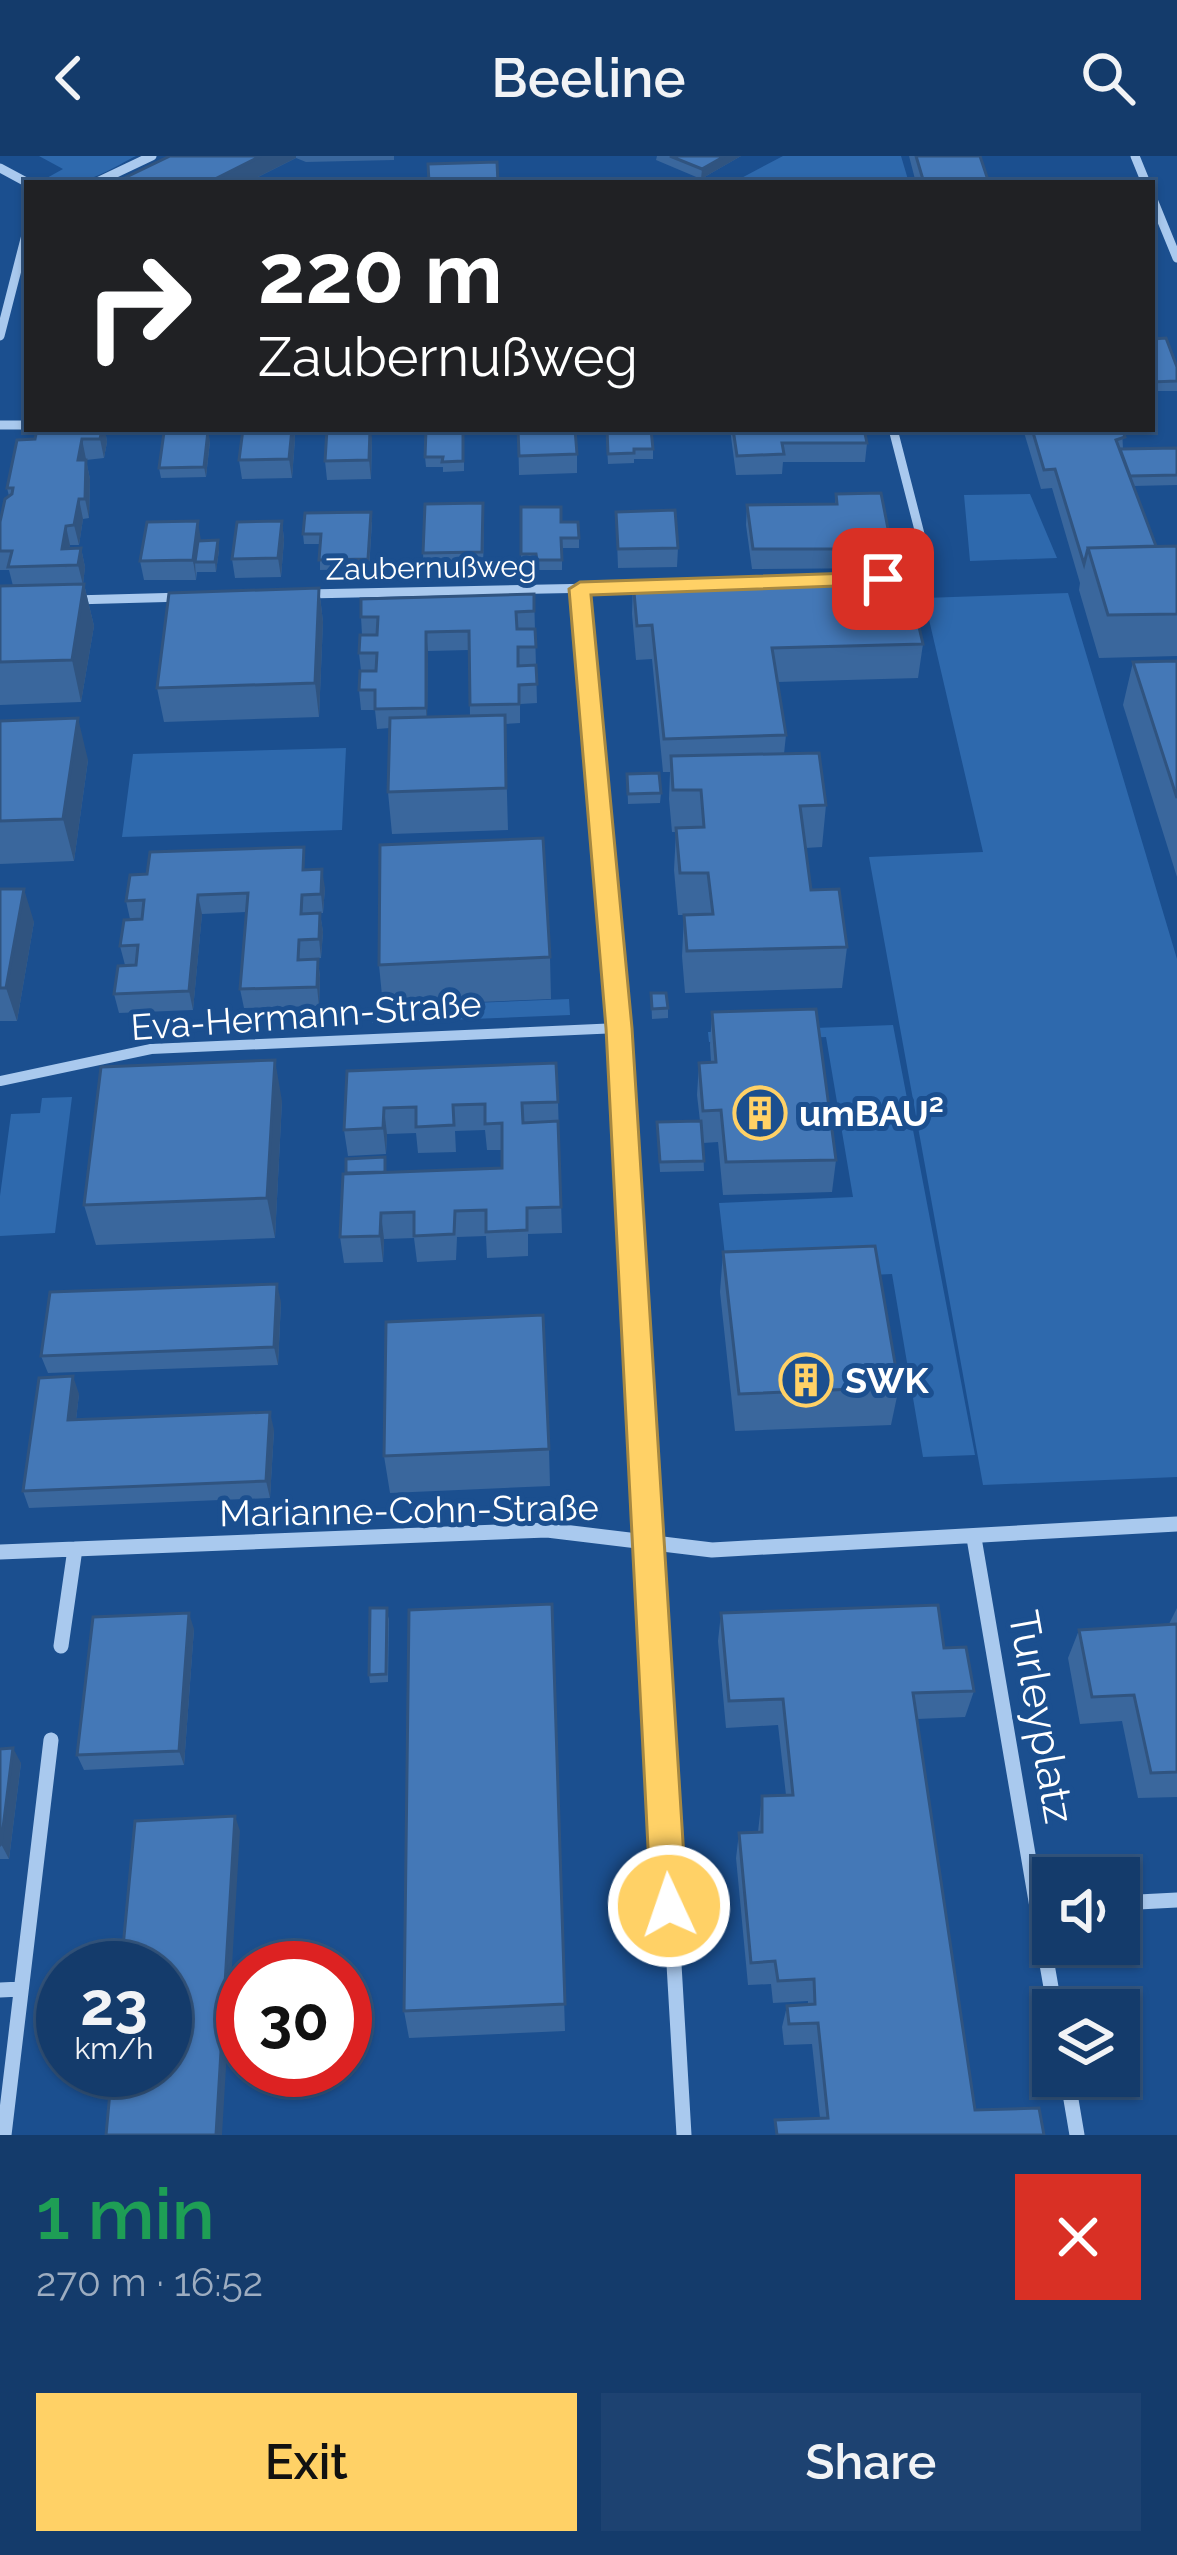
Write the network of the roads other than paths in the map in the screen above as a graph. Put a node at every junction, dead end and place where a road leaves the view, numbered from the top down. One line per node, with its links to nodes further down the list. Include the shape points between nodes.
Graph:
1 (152, 156): 2 (street)
2 (100, 180)
3 (1155, 203): 5 (street)
4 (24, 242): 7 (street)
5 (1177, 258)
6 (24, 274): 7 (street)
7 (15, 275): 8 (street)
8 (5, 296): 9 (street)
9 (0, 336)
10 (894, 432): 11 (street, via 926,578)
11 (880, 579)
12 (672, 586): 13 (street, Zaubernußweg)
13 (580, 589): 14 (street, Zaubernußweg); 17 (street)
14 (283, 595)
15 (191, 597): 16 (street)
16 (62, 600)
17 (619, 1028): 18 (street, Eva-Hermann-Straße, via 151,1049); 21 (street)
18 (0, 1081)
19 (1177, 1524): 20 (street, Marianne-Cohn-Straße)
20 (974, 1538): 21 (street, Marianne-Cohn-Straße, via 712,1550); 26 (street, Turleyplatz)
21 (646, 1539): 22 (street, Marianne-Cohn-Straße, via 547,1530); 33 (street)
22 (75, 1549): 23 (street, Marianne-Cohn-Straße); 24 (street)
23 (0, 1552)
24 (61, 1646)
25 (51, 1740): 29 (street)
26 (1035, 1857)
27 (1177, 1900): 28 (street)
28 (1140, 1902)
29 (21, 1989): 30 (street); 32 (street)
30 (0, 1990)
31 (1070, 2097): 34 (street)
32 (4, 2135)
33 (684, 2135)
34 (1077, 2135)

